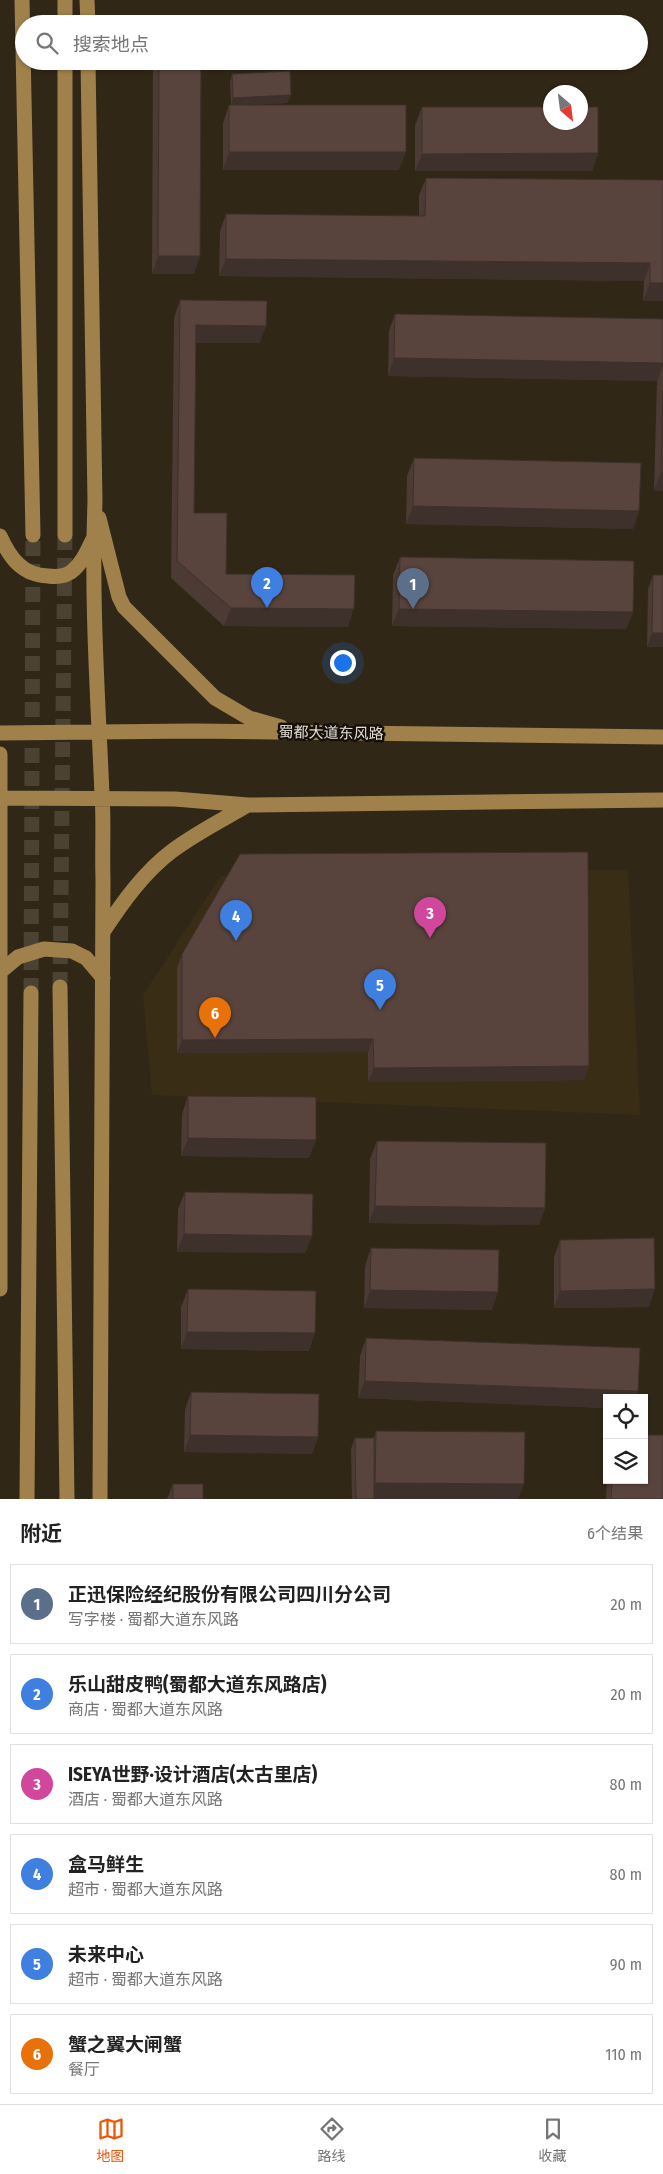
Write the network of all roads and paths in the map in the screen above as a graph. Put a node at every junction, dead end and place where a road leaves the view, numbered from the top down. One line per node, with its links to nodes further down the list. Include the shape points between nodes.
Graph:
1 (22, 0): 4 (main road)
2 (65, 0): 5 (main road)
3 (87, 0): 6 (main road)
4 (22, 15)
5 (65, 15)
6 (88, 15)
7 (23, 70): 11 (main road)
8 (65, 70): 12 (main road)
9 (88, 70): 10 (main road)
10 (95, 502): 14 (main road); 17 (main road, via 124,607 215,698 249,718)
11 (33, 535)
12 (65, 535)
13 (0, 536): 14 (main road, via 17,564 28,573 52,577 71,572 84,559)
14 (94, 538): 16 (main road)
15 (0, 733): 16 (main road, 蜀都大道东风路)
16 (99, 733): 17 (main road, 蜀都大道东风路); 21 (main road)
17 (312, 734): 18 (main road, 蜀都大道东风路)
18 (663, 737)
19 (0, 754): 20 (main road)
20 (1, 798): 21 (main road); 25 (main road)
21 (102, 798): 23 (main road, via 175,799); 24 (main road)
22 (663, 800): 23 (main road)
23 (248, 806): 24 (main road, via 171,852 127,896)
24 (103, 932): 27 (main road)
25 (0, 952): 26 (main road)
26 (0, 972): 27 (main road, via 18,957 44,949 72,951 86,958); 30 (main road)
27 (103, 978): 33 (main road)
28 (60, 987): 32 (main road)
29 (30, 993): 31 (main road)
30 (0, 1289)
31 (27, 1499)
32 (67, 1499)
33 (100, 1499)

